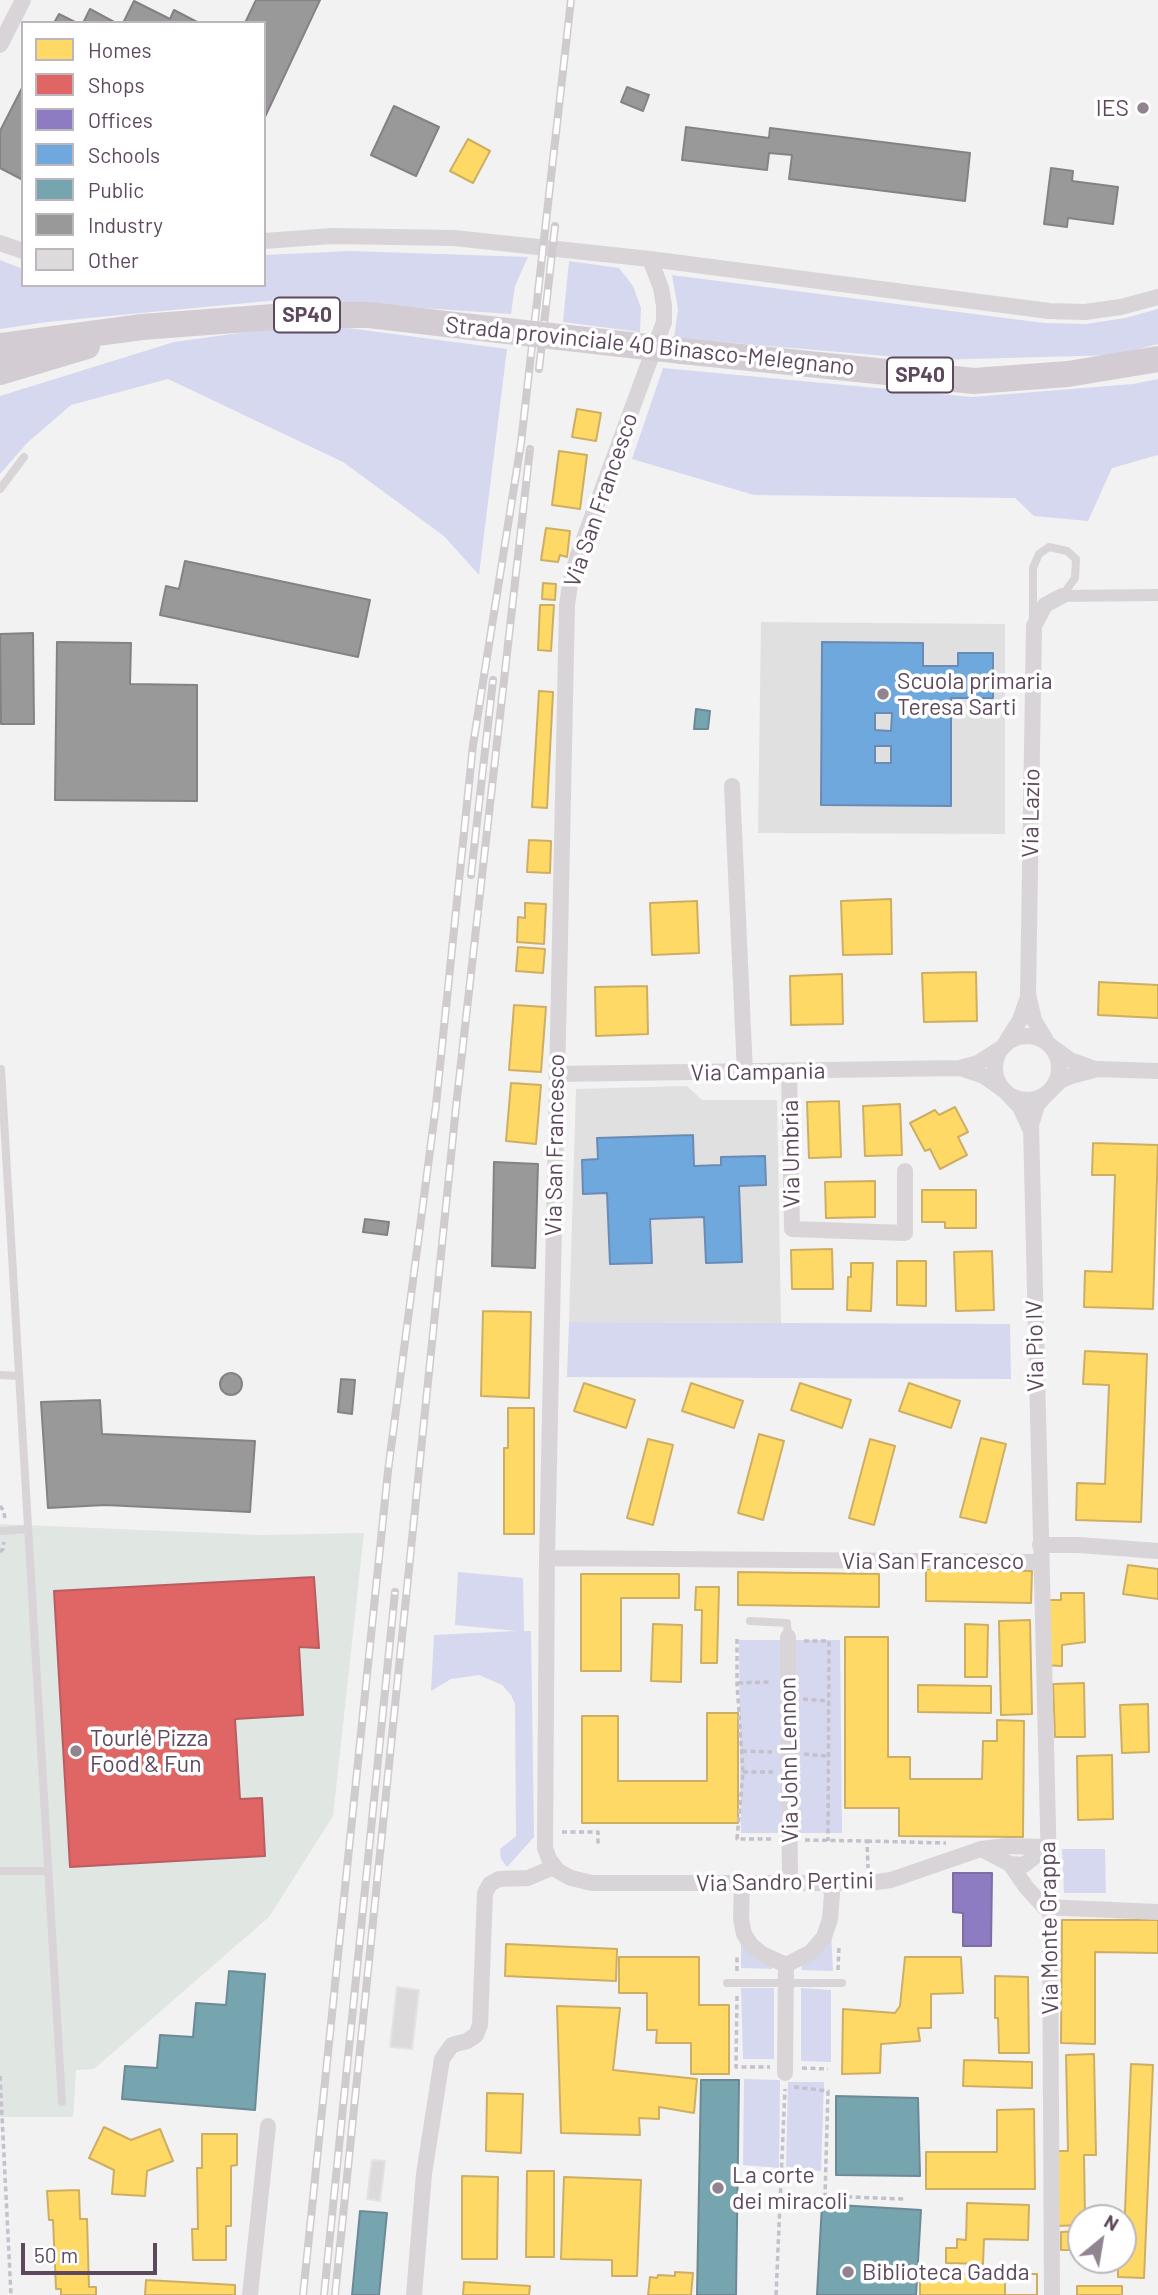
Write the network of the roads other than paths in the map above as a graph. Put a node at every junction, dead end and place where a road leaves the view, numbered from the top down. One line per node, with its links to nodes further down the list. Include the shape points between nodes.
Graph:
1 (23, 0): 2 (street)
2 (0, 45)
3 (266, 241): 6 (street, via 332,236 454,238)
4 (0, 243): 5 (street)
5 (21, 250)
6 (650, 259): 7 (street, via 1049,311 1109,309); 27 (street, Via San Francesco, via 661,288 664,322 578,555 568,595)
7 (1158, 297)
8 (142, 327): 9 (main road, Strada provinciale 40 Binasco-Melegnano / SP40); 10 (main road, Strada provinciale 40 Binasco-Melegnano / SP40, bridge, via 300,315 369,315 974,381 1068,374); 11 (main road, Strada provinciale 40 Binasco-Melegnano / SP40)
9 (0, 346)
10 (1158, 359)
11 (0, 372)
12 (24, 457): 13 (lane)
13 (0, 489)
14 (1158, 595): 15 (street)
15 (1062, 596): 16 (street, Via Lazio, via 1045,605); 16 (lane, Via Lazio, via 1075,578 1076,559 1067,551 1049,547 1039,554 1033,568)
16 (1033, 632): 18 (street, Via Lazio)
17 (732, 786): 26 (street)
18 (1028, 994): 19 (street, Via Lazio, via 1034,1020); 20 (street, Via Lazio, via 1020,1020)
19 (1048, 1044): 20 (street, via 1026,1036); 23 (street, via 1070,1060); 28 (street, via 1059,1065)
20 (1003, 1047): 21 (street, Via Campania); 29 (street, via 995,1071)
21 (960, 1068): 25 (street, Via Campania); 29 (street, Via Campania)
22 (1, 1069): 32 (lane)
23 (1098, 1069): 24 (street); 28 (street, via 1070,1076)
24 (1158, 1071)
25 (789, 1072): 26 (street, Via Campania); 31 (street, Via Umbria, via 792,1229 905,1233)
26 (745, 1073): 27 (street, Via Campania)
27 (556, 1074): 39 (street, Via San Francesco)
28 (1051, 1089): 29 (street, via 1029,1100); 30 (street, Via Pio IV, via 1035,1110)
29 (1005, 1091): 30 (street, Via Pio IV, via 1020,1107)
30 (1031, 1130): 38 (street, Via Pio IV)
31 (905, 1171)
32 (4, 1196): 34 (lane)
33 (0, 1375): 34 (lane)
34 (19, 1376): 35 (lane)
35 (28, 1529): 36 (lane); 47 (lane)
36 (1, 1531)
37 (1158, 1551): 38 (street, Via San Francesco, via 1079,1545)
38 (1040, 1554): 39 (street, Via San Francesco); 42 (street, Via Monte Grappa)
39 (547, 1558): 45 (street, via 544,1835)
40 (750, 1621): 41 (lane, via 787,1623)
41 (788, 1639): 49 (street, Via John Lennon)
42 (1047, 1847): 43 (street, Via Sandro Pertini); 44 (street, via 1024,1865); 51 (street, Via Monte Grappa)
43 (981, 1849): 44 (street); 50 (street, Via Sandro Pertini, via 884,1881)
44 (1010, 1864): 51 (street, via 1038,1903)
45 (554, 1867): 48 (street, Via Sandro Pertini, via 570,1878 592,1883); 61 (street, via 528,1878 503,1878 490,1884 484,1898 478,2031 472,2039 448,2048 441,2066 424,2174)
46 (0, 1871): 47 (lane)
47 (48, 1871): 58 (lane)
48 (742, 1883): 49 (street, Via Sandro Pertini); 53 (street, via 744,1934 762,1954)
49 (790, 1883): 50 (street, Via Sandro Pertini)
50 (829, 1883): 53 (street, via 830,1919 824,1937 811,1952)
51 (1050, 1909): 52 (street); 62 (street, Via Monte Grappa)
52 (1158, 1912)
53 (786, 1965): 55 (street)
54 (727, 1983): 55 (lane)
55 (786, 1983): 56 (lane); 57 (street)
56 (840, 1983)
57 (785, 2070)
58 (62, 2102)
59 (268, 2126): 60 (street)
60 (250, 2295)
61 (415, 2295)
62 (1052, 2295)

